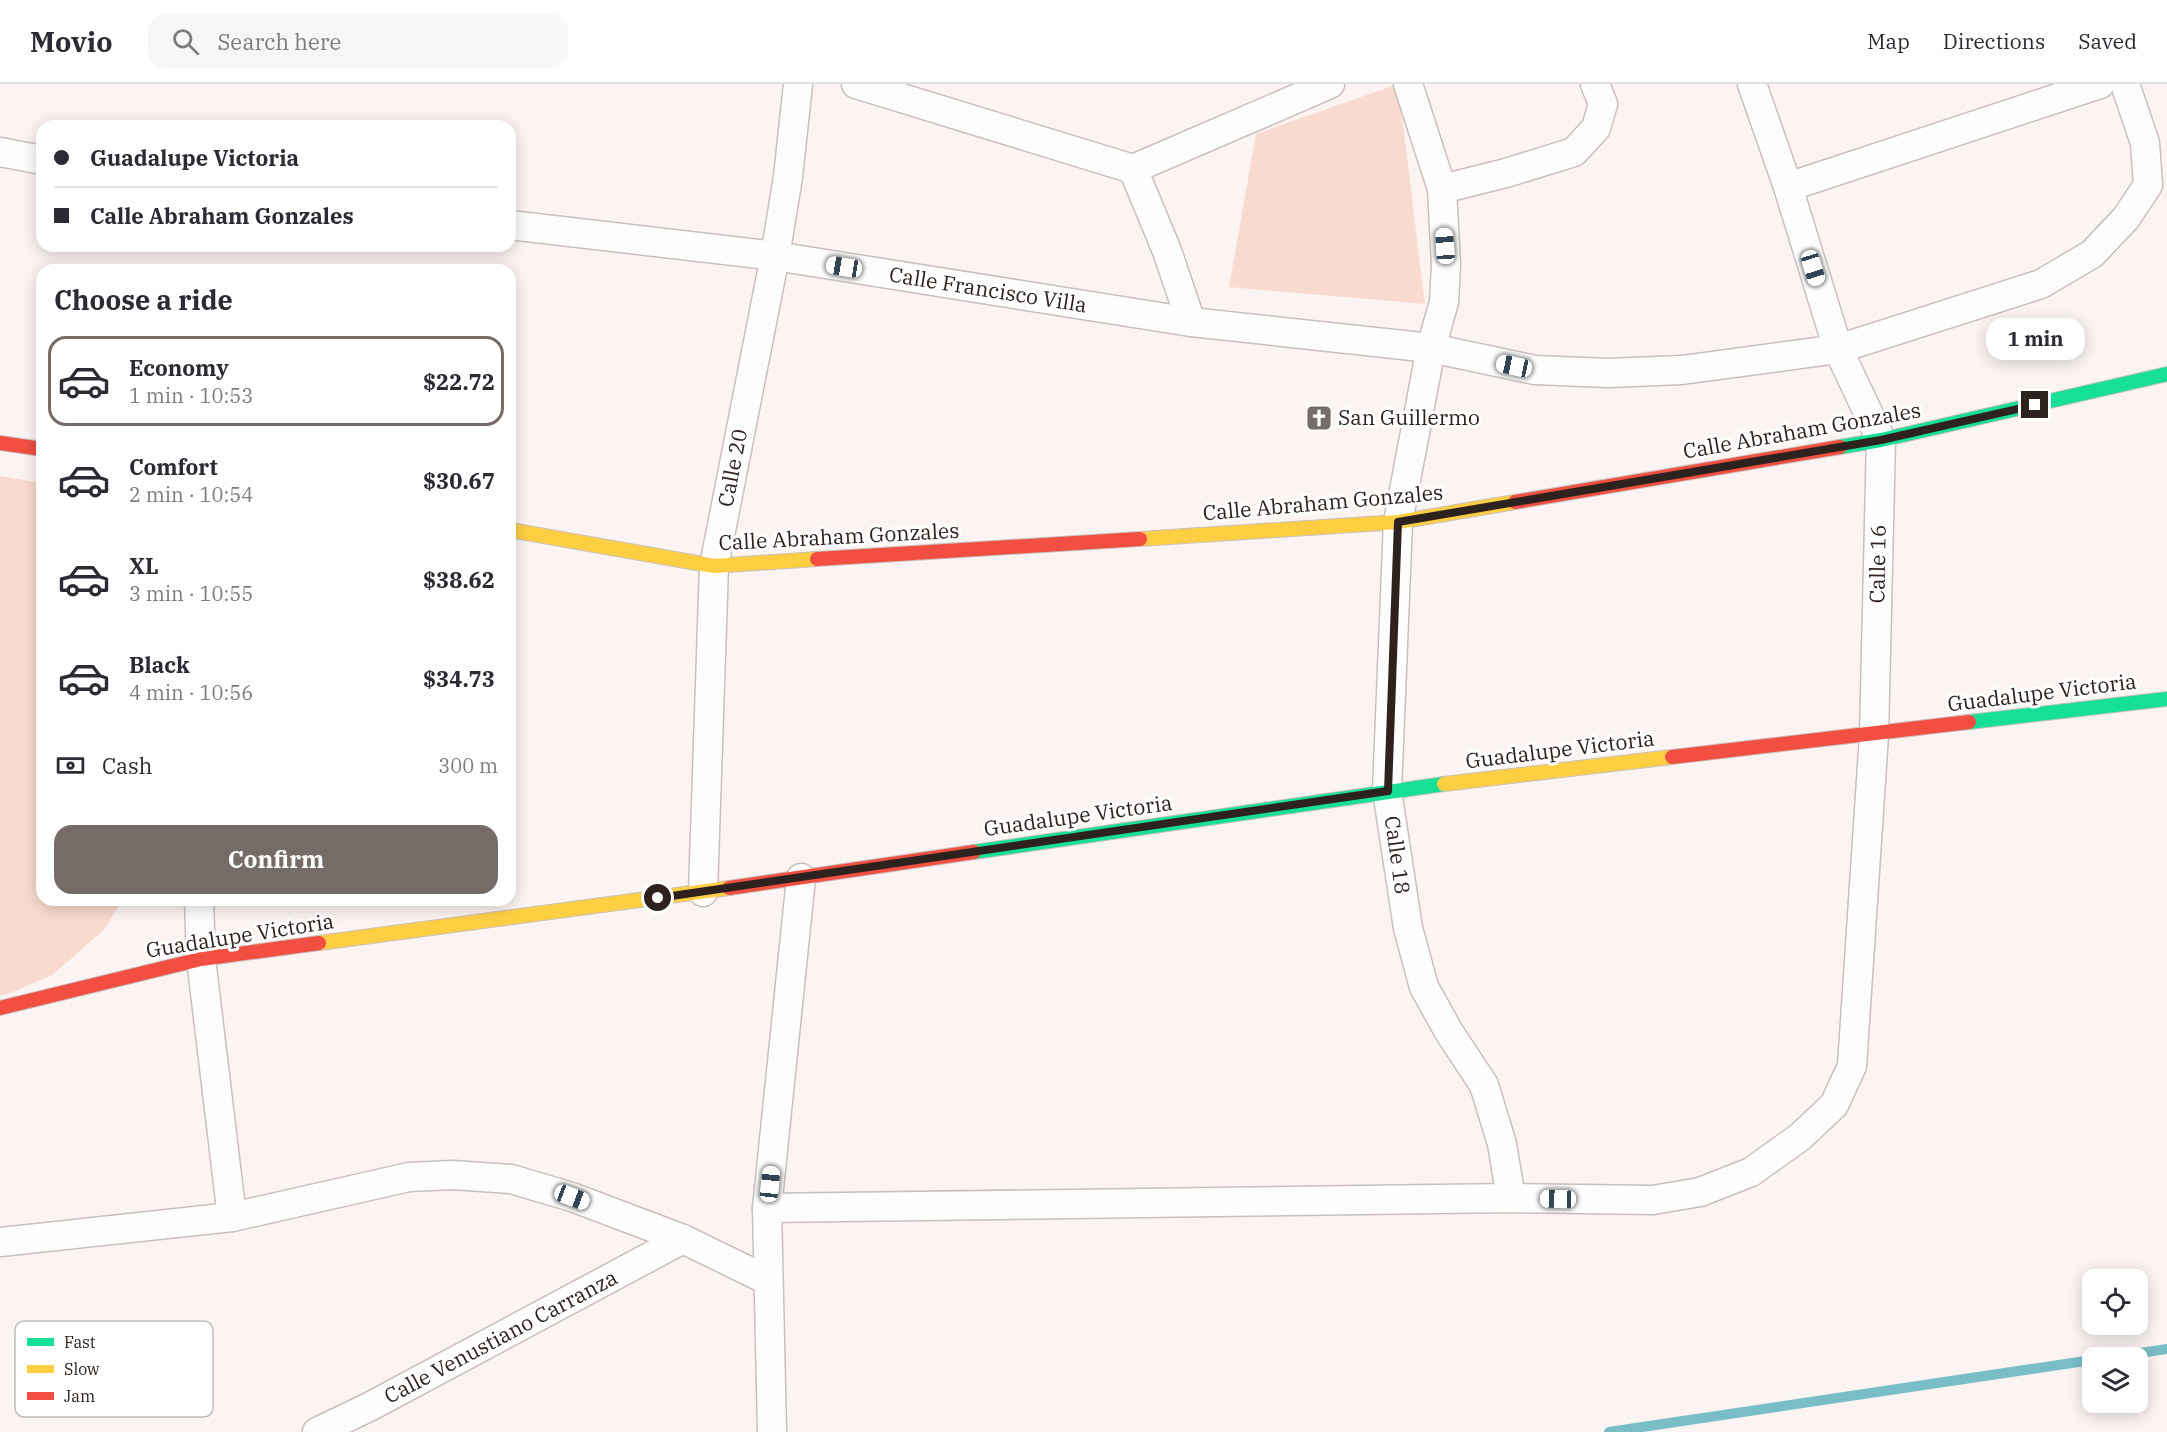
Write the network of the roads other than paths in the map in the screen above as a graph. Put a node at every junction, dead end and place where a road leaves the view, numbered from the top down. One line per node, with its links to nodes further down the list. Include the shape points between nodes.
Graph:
1 (798, 84): 15 (street, Calle 20)
2 (856, 84): 11 (street)
3 (1330, 84): 11 (street)
4 (1408, 84): 13 (street, Calle 18)
5 (1595, 84): 13 (street, via 1603,104 1596,128 1574,152)
6 (2100, 84): 12 (street)
7 (2125, 84): 18 (street, Calle Francisco Villa, via 2145,143 2148,185 2126,218 2092,254 2041,284)
8 (1755, 85): 12 (street, Calle 16)
9 (0, 152): 10 (street)
10 (36, 159)
11 (1133, 169): 16 (street)
12 (1788, 187): 18 (street, Calle 16)
13 (1442, 189): 17 (street, Calle 18, via 1444,302)
14 (516, 226): 15 (street, Calle Francisco Villa)
15 (774, 256): 16 (street, Calle Francisco Villa); 25 (street, Calle 20)
16 (1191, 322): 17 (street, Calle Francisco Villa)
17 (1431, 348): 18 (street, Calle Francisco Villa, via 1535,370 1608,373 1682,370); 23 (street, Calle 18)
18 (1838, 349): 20 (street, Calle 16)
19 (2167, 374): 20 (street, Calle Abraham Gonzales)
20 (1881, 440): 23 (street, Calle Abraham Gonzales); 27 (street, Calle 16)
21 (0, 443): 22 (street)
22 (36, 448)
23 (1398, 522): 25 (street, Calle Abraham Gonzales); 28 (street, Calle 18)
24 (516, 531): 25 (street, Calle Abraham Gonzales)
25 (714, 566): 30 (street, Calle 20)
26 (2167, 699): 27 (street, Guadalupe Victoria)
27 (1874, 735): 28 (street, Guadalupe Victoria); 34 (street, Calle 16, via 1852,1066 1834,1105 1800,1137 1751,1172 1700,1192 1653,1200)
28 (1388, 791): 29 (street, Guadalupe Victoria); 34 (street, Calle 18, via 1408,928 1424,987 1484,1085 1502,1144)
29 (801, 878): 30 (street, Guadalupe Victoria); 35 (street)
30 (703, 892): 32 (street, Guadalupe Victoria)
31 (199, 906): 32 (street)
32 (201, 959): 33 (street, Guadalupe Victoria); 36 (street)
33 (0, 1008)
34 (1511, 1198): 35 (street)
35 (767, 1208): 39 (street)
36 (232, 1217): 37 (street, via 409,1177 453,1175 511,1179 572,1197); 38 (street)
37 (683, 1239): 39 (street); 40 (street, Calle Venustiano Carranza)
38 (0, 1242)
39 (767, 1280): 41 (street)
40 (317, 1432)
41 (772, 1432)

